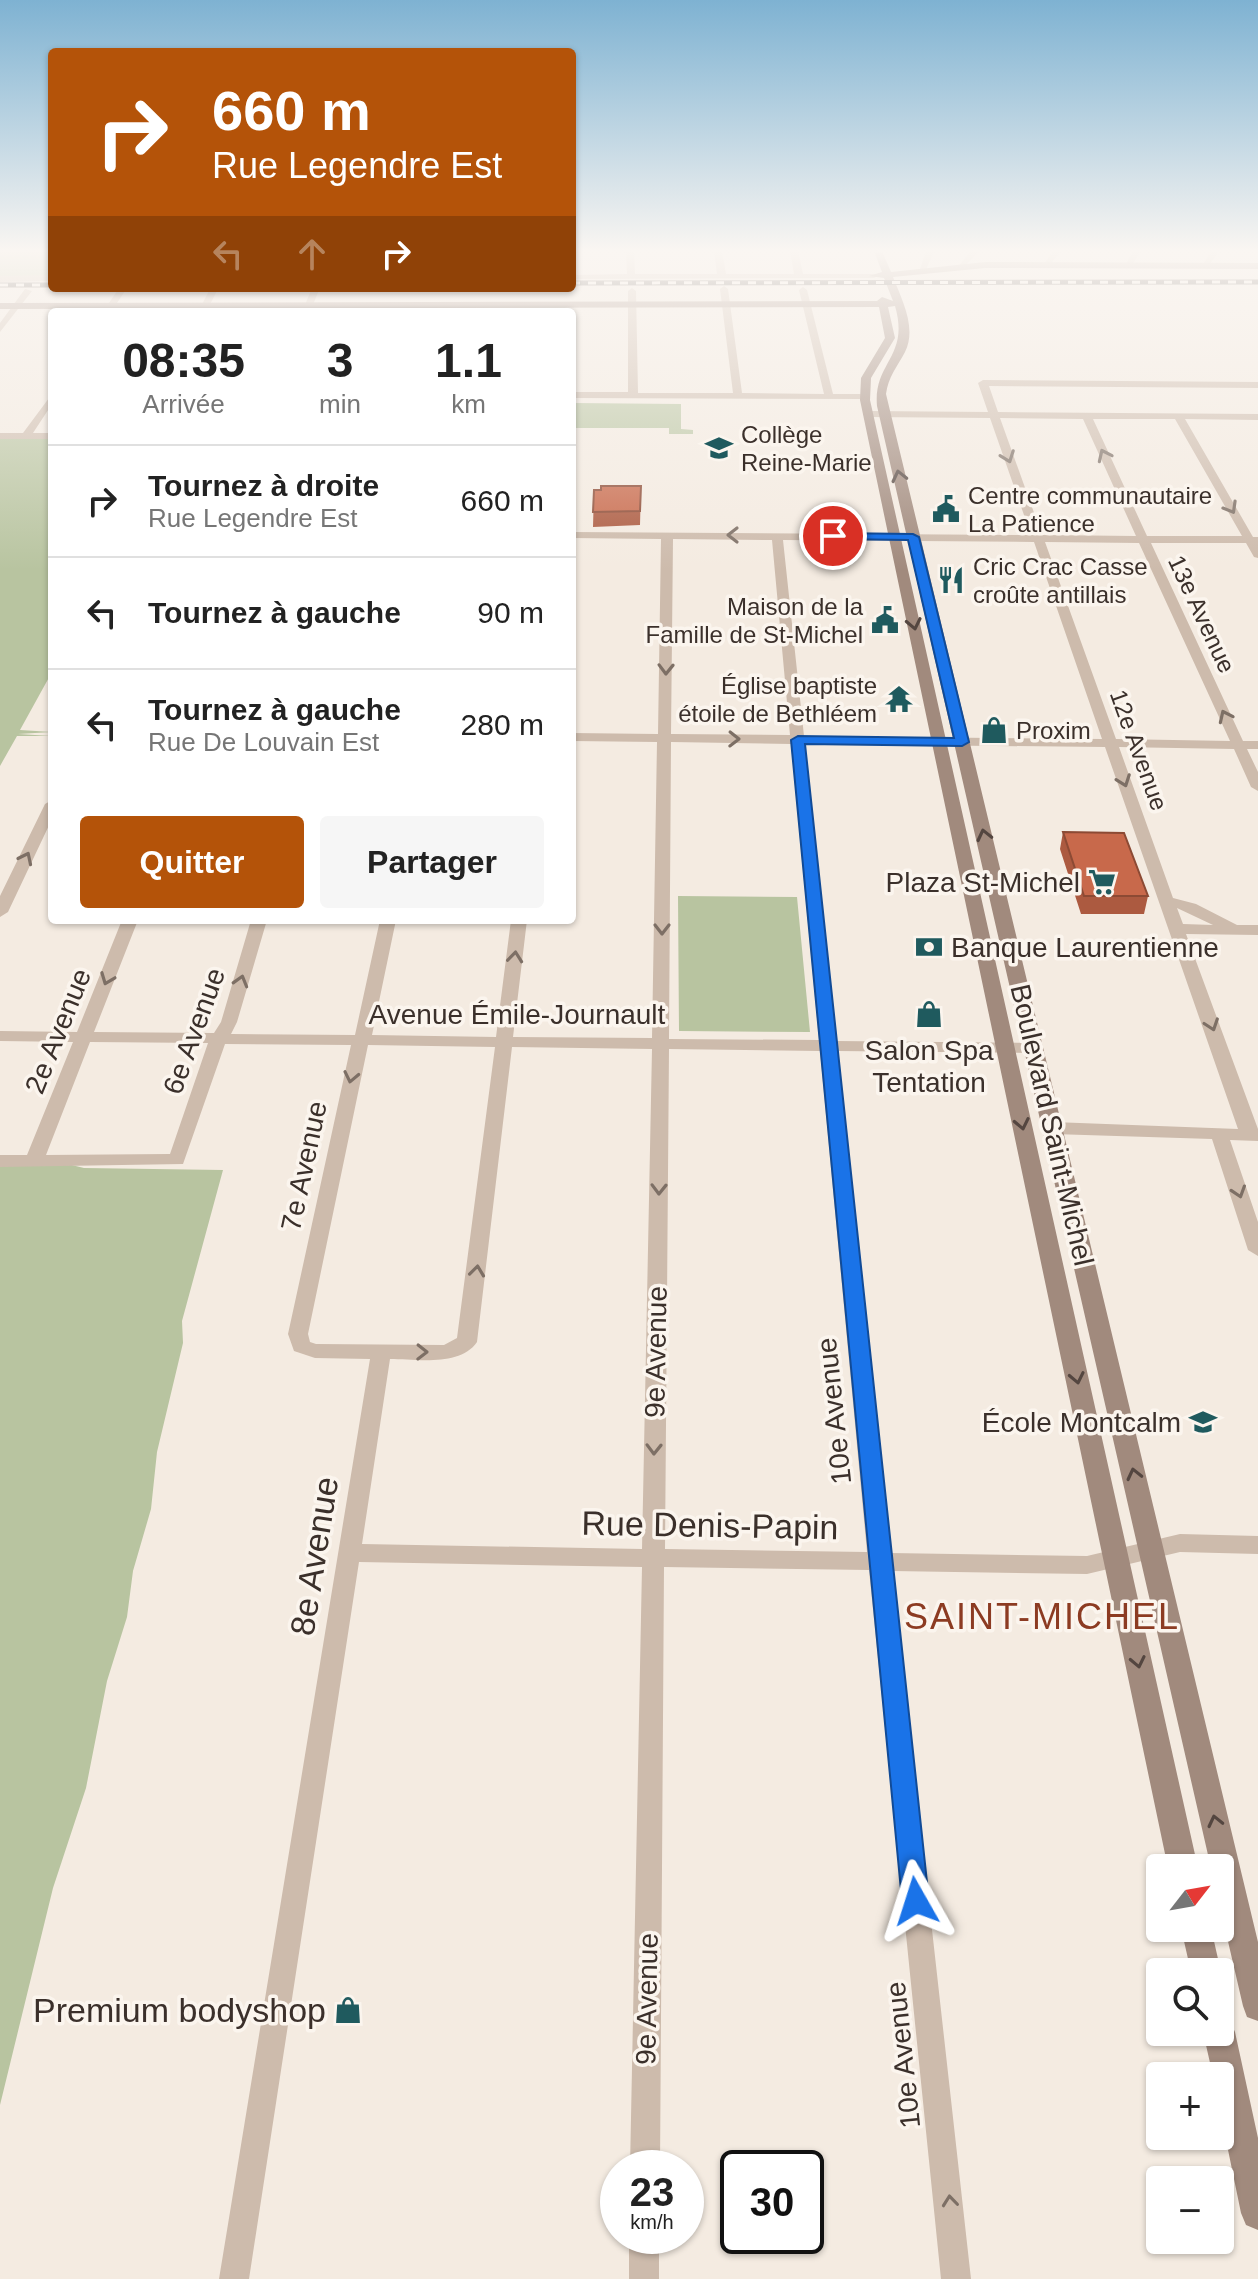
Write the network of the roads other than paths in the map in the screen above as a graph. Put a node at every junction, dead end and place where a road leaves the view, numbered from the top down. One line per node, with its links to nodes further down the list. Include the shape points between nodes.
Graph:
1 (633, 357): 8 (street)
2 (733, 357): 9 (street)
3 (820, 357): 10 (street)
4 (878, 357): 11 (main road)
5 (894, 357): 14 (main road, Boulevard Saint-Michel, via 881,381)
6 (1258, 385): 15 (street, 12e Avenue, via 983,383)
7 (576, 395): 8 (street)
8 (633, 395): 9 (street)
9 (738, 396): 10 (street)
10 (829, 396): 11 (street)
11 (864, 397): 13 (main road, Boulevard Saint-Michel)
12 (48, 403): 20 (street)
13 (868, 414): 14 (street); 25 (main road, Boulevard Saint-Michel)
14 (884, 414): 15 (street); 26 (main road, Boulevard Saint-Michel, one-way to 14)
15 (993, 414): 16 (street); 27 (street, 12e Avenue, one-way to 27)
16 (1086, 415): 17 (street); 28 (street, 13e Avenue, one-way to 16)
17 (1178, 416): 18 (street); 29 (street, one-way to 29)
18 (1258, 417)
19 (0, 436): 20 (street)
20 (26, 436): 21 (street)
21 (48, 436)
22 (576, 535): 23 (street)
23 (667, 535): 24 (street, one-way to 23); 32 (street, 9e Avenue, one-way to 32)
24 (777, 536): 25 (street); 33 (street, 10e Avenue)
25 (895, 537): 26 (street); 34 (main road, Boulevard Saint-Michel, one-way to 34)
26 (913, 537): 27 (street); 35 (main road, Boulevard Saint-Michel)
27 (1038, 538): 28 (street); 36 (street, 12e Avenue)
28 (1143, 539): 29 (street); 37 (street, 13e Avenue, one-way to 28)
29 (1254, 540): 30 (street)
30 (1258, 555)
31 (576, 737): 32 (street)
32 (665, 738): 33 (street, one-way to 33); 55 (street, 9e Avenue, one-way to 55)
33 (798, 740): 34 (street); 56 (street, 10e Avenue)
34 (940, 741): 35 (street); 57 (main road, Boulevard Saint-Michel)
35 (962, 742): 36 (street); 58 (main road, Boulevard Saint-Michel, one-way to 35)
36 (1111, 744): 37 (street); 41 (street, 12e Avenue, one-way to 41)
37 (1238, 745): 38 (street); 39 (street, 13e Avenue)
38 (1258, 745)
39 (1258, 787)
40 (48, 812): 42 (street, one-way to 40)
41 (1168, 901): 47 (street, 12e Avenue); 48 (street)
42 (0, 912)
43 (128, 924): 51 (street, 2e Avenue, one-way to 51)
44 (258, 924): 52 (street, 6e Avenue, one-way to 44, via 229,1022)
45 (387, 924): 53 (street, 7e Avenue)
46 (519, 924): 54 (street, one-way to 46)
47 (1179, 929): 48 (street); 61 (street, 12e Avenue, one-way to 61)
48 (1235, 930): 49 (street)
49 (1258, 930)
50 (0, 1036): 51 (street, Avenue Émile-Journault)
51 (84, 1037): 52 (street, Avenue Émile-Journault); 63 (street, 2e Avenue)
52 (219, 1039): 53 (street, Avenue Émile-Journault); 63 (street, 6e Avenue, via 177,1160)
53 (360, 1041): 54 (street, Avenue Émile-Journault); 65 (street, 7e Avenue, one-way to 65, via 298,1334 301,1346 315,1351)
54 (505, 1043): 55 (street, Avenue Émile-Journault); 65 (street, one-way to 54, via 447,1352 467,1342)
55 (660, 1043): 56 (street, Avenue Émile-Journault); 69 (street, 9e Avenue, one-way to 69)
56 (829, 1045): 57 (street, Avenue Émile-Journault); 71 (street, 10e Avenue)
57 (1005, 1047): 58 (street, Avenue Émile-Journault); 70 (main road, Boulevard Saint-Michel, one-way to 70)
58 (1033, 1048): 59 (main road, Boulevard Saint-Michel)
59 (1053, 1128): 60 (street); 67 (main road, Boulevard Saint-Michel, one-way to 59)
60 (1219, 1134): 61 (street); 64 (street, one-way to 64)
61 (1254, 1134)
62 (0, 1161): 63 (street)
63 (34, 1161)
64 (1258, 1250)
65 (381, 1351): 68 (street, 8e Avenue)
66 (1258, 1545): 67 (street, Rue Denis-Papin, via 1180,1543)
67 (1152, 1550): 70 (street, Rue Denis-Papin); 73 (main road, Boulevard Saint-Michel, one-way to 67)
68 (350, 1553): 69 (street, Rue Denis-Papin); 78 (street, 8e Avenue)
69 (652, 1557): 71 (street, Rue Denis-Papin); 75 (street, 9e Avenue)
70 (1117, 1558): 71 (street, Rue Denis-Papin, via 1087,1565); 72 (main road, Boulevard Saint-Michel, one-way to 72)
71 (880, 1562): 80 (street, 10e Avenue, one-way to 71)
72 (1180, 1854)
73 (1258, 2006)
74 (1222, 2046): 76 (main road)
75 (645, 2150)
76 (1258, 2213)
77 (644, 2254): 79 (street)
78 (234, 2279)
79 (644, 2279)
80 (956, 2279)

